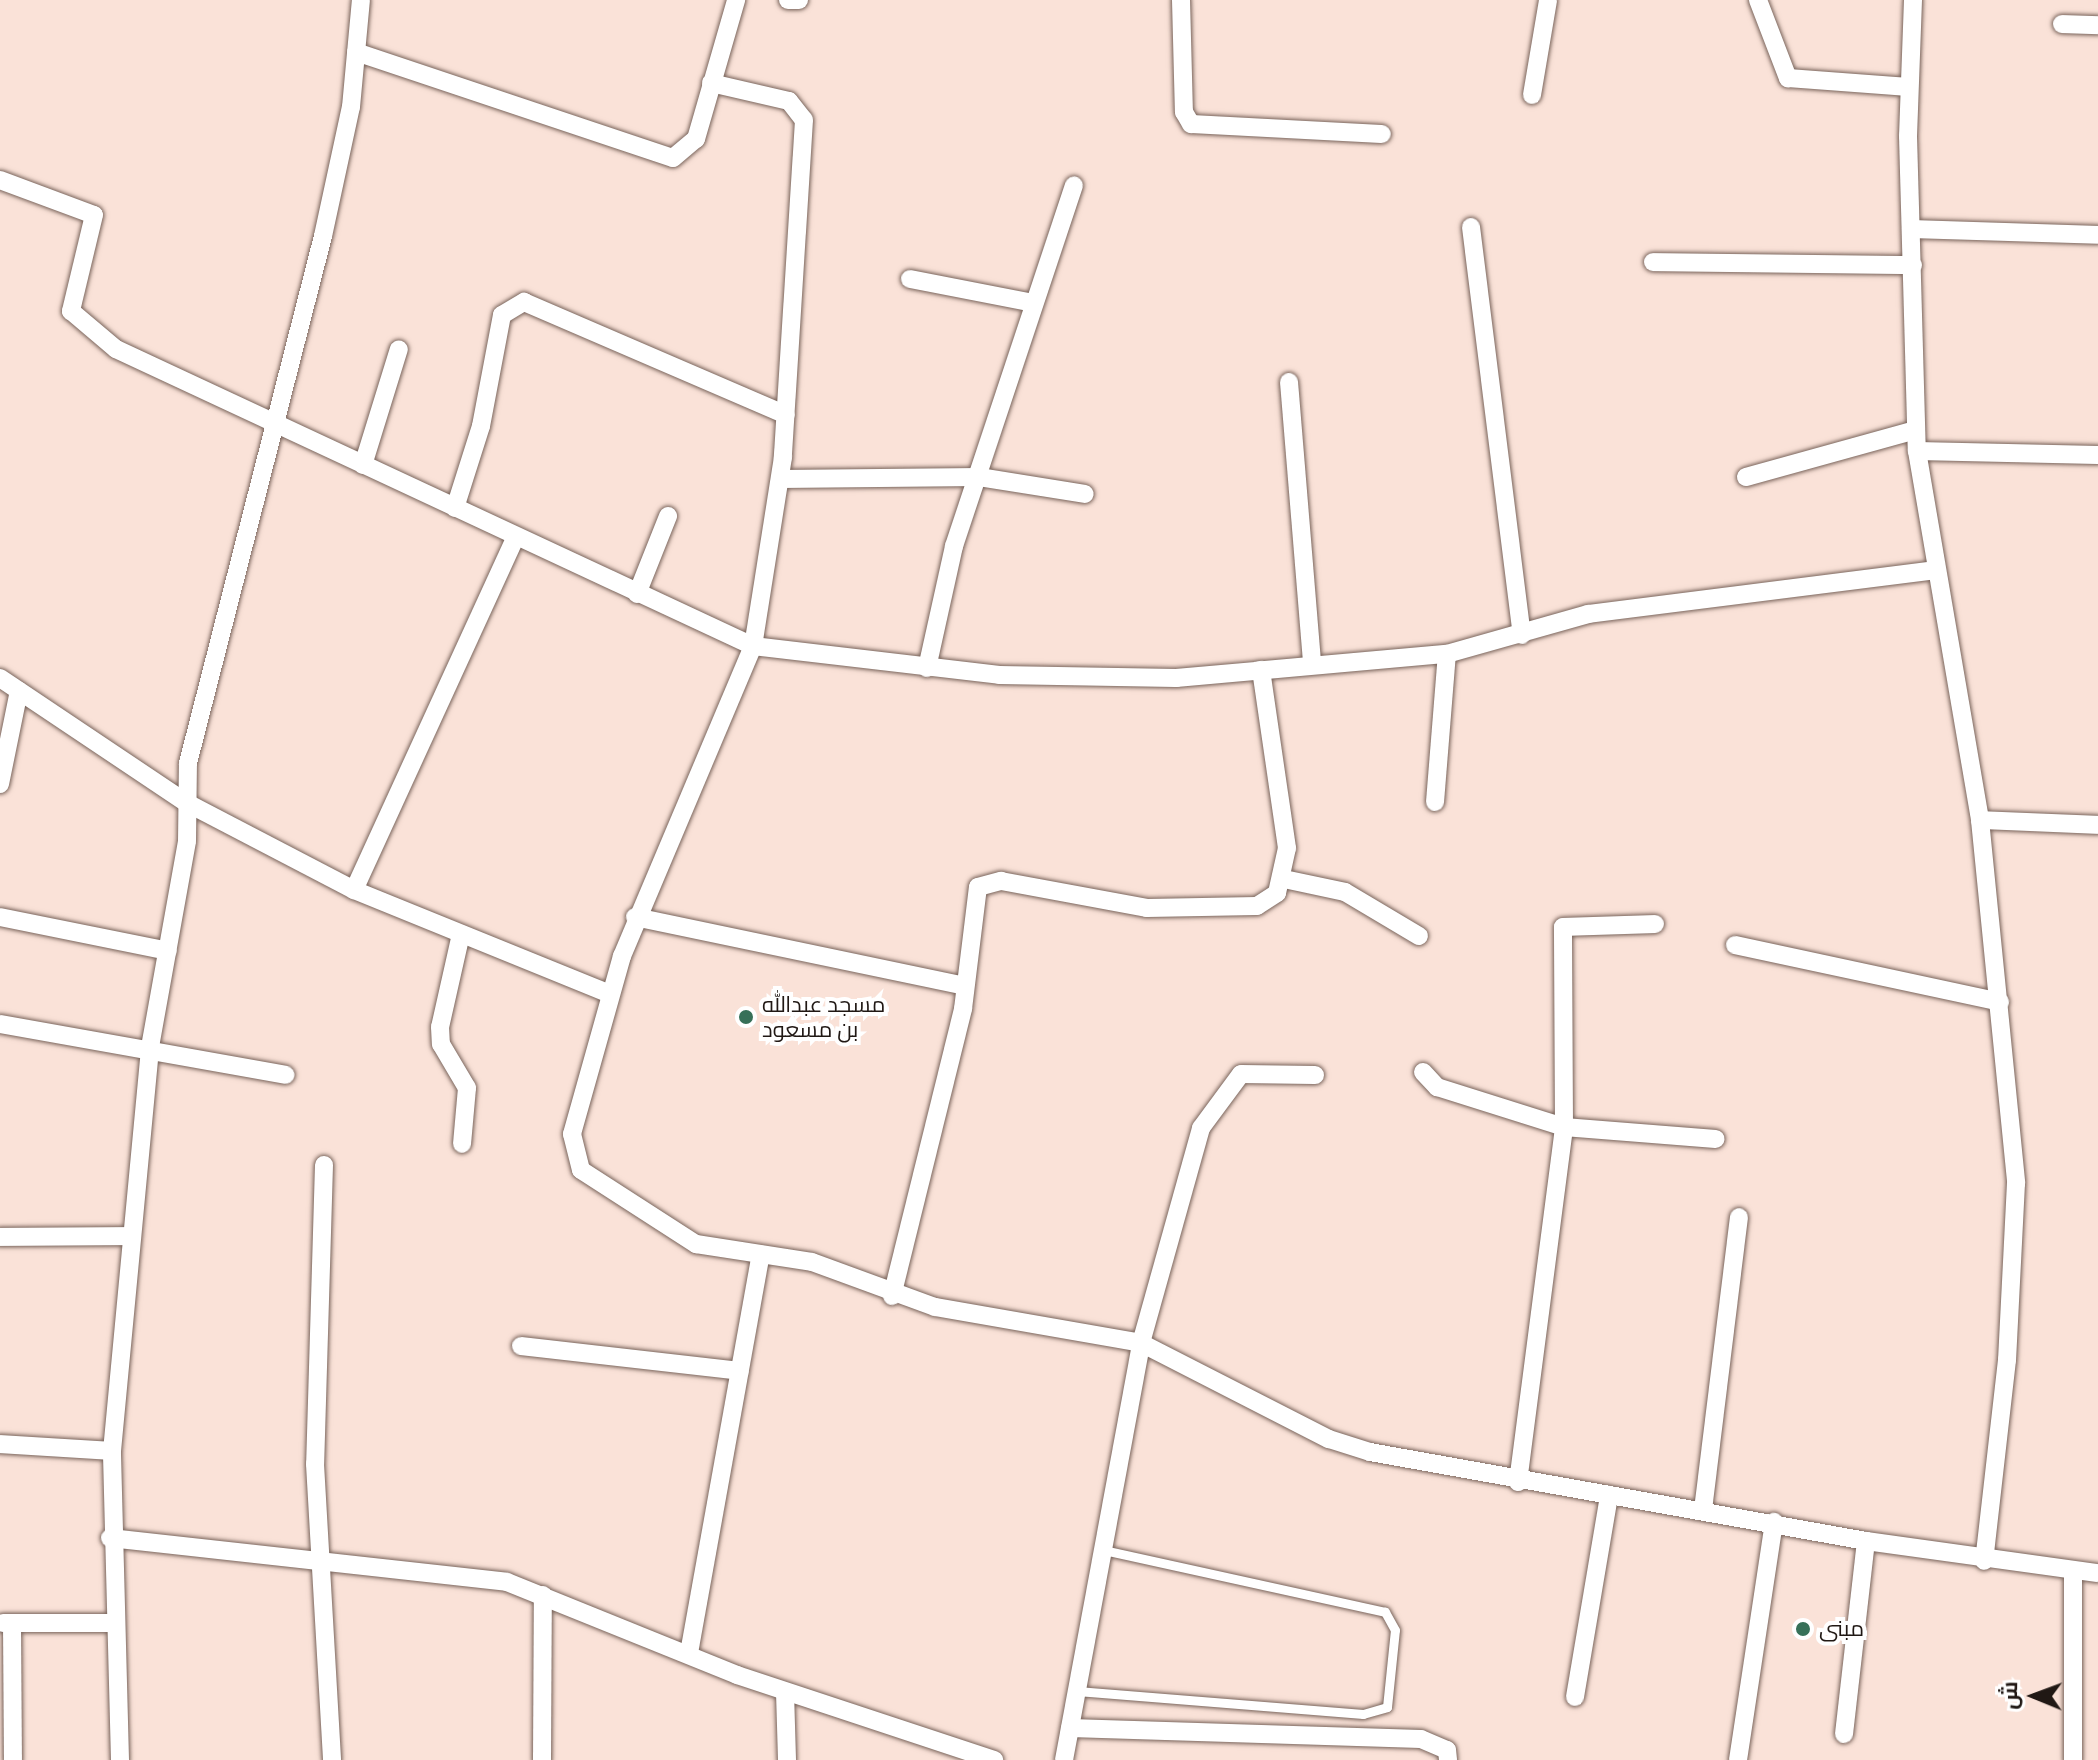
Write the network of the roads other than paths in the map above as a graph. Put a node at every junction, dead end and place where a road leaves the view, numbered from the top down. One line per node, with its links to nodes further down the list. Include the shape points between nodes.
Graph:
1 (361, 0): 11 (street)
2 (736, 0): 12 (street)
3 (788, 0): 4 (street)
4 (799, 0)
5 (1181, 0): 15 (street, via 1188,122)
6 (1548, 0): 14 (street)
7 (1758, 0): 13 (street, via 1784,76)
8 (1913, 0): 13 (street)
9 (2062, 24): 10 (street)
10 (2098, 25)
11 (356, 52): 12 (street, via 667,158 696,139); 28 (street, via 346,131)
12 (711, 83): 27 (street, via 802,110)
13 (1909, 87): 19 (street)
14 (1532, 95)
15 (1382, 134)
16 (0, 180): 28 (street, via 94,215 71,298 80,325)
17 (1074, 185): 24 (street)
18 (1471, 227): 42 (street)
19 (1912, 229): 20 (street); 22 (street)
20 (2098, 235)
21 (1653, 262): 22 (street)
22 (1913, 265): 29 (street)
23 (910, 279): 24 (street)
24 (1034, 303): 33 (street)
25 (399, 349): 32 (street)
26 (1289, 382): 45 (street)
27 (786, 415): 35 (street); 37 (street, via 524,302 502,315 481,426)
28 (275, 423): 32 (street); 52 (street, via 195,722)
29 (1916, 430): 30 (street); 34 (street)
30 (1917, 451): 31 (street); 40 (street)
31 (2098, 455)
32 (363, 465): 37 (street)
33 (979, 477): 35 (street); 36 (street); 46 (street, via 940,595)
34 (1746, 477)
35 (780, 479): 43 (street)
36 (1085, 494)
37 (455, 508): 39 (street)
38 (668, 516): 41 (street)
39 (515, 538): 41 (street); 56 (street)
40 (1935, 570): 42 (street, via 1588,614); 53 (street)
41 (637, 594): 43 (street)
42 (1522, 635): 44 (street)
43 (753, 646): 46 (street); 58 (street)
44 (1447, 654): 45 (street); 51 (street)
45 (1312, 664): 47 (street)
46 (927, 668): 47 (street, via 1103,680)
47 (1261, 670): 55 (street, via 1287,848)
48 (0, 678): 49 (street)
49 (19, 691): 50 (street); 52 (street)
50 (0, 784)
51 (1435, 802)
52 (187, 803): 56 (street); 63 (street)
53 (1980, 820): 54 (street); 66 (street)
54 (2098, 825)
55 (1284, 879): 61 (street, via 1345,892); 64 (street, via 1277,893 1244,907 1112,905 988,883 973,898)
56 (354, 890): 60 (street)
57 (0, 917): 63 (street)
58 (635, 917): 64 (street); 65 (street)
59 (1655, 924): 72 (street, via 1563,927)
60 (461, 934): 65 (street); 74 (street, via 440,1027 441,1044 467,1088)
61 (1419, 936)
62 (1735, 945): 66 (street)
63 (168, 951): 68 (street)
64 (965, 986): 80 (street)
65 (610, 994): 79 (street, via 572,1134 575,1160 592,1181 696,1244)
66 (2000, 1002): 93 (street, via 2016,1183 2007,1360)
67 (0, 1024): 68 (street)
68 (150, 1047): 70 (street); 77 (street)
69 (1423, 1072): 72 (street, via 1437,1087)
70 (285, 1075)
71 (1315, 1075): 81 (street, via 1256,1069 1216,1099)
72 (1564, 1127): 73 (street); 86 (street)
73 (1716, 1139)
74 (462, 1144)
75 (324, 1165): 94 (street)
76 (1739, 1217): 88 (street)
77 (131, 1236): 78 (street); 85 (street)
78 (0, 1237)
79 (761, 1254): 80 (street, via 812,1262); 83 (street)
80 (892, 1296): 81 (street)
81 (1141, 1343): 86 (street, via 1329,1439); 92 (street)
82 (521, 1346): 83 (street)
83 (740, 1371): 100 (street)
84 (0, 1444): 85 (street)
85 (112, 1451): 90 (street)
86 (1518, 1482): 87 (street)
87 (1609, 1495): 88 (street); 103 (street)
88 (1703, 1510): 89 (street)
89 (1774, 1522): 91 (street); 114 (street)
90 (110, 1538): 94 (street); 99 (street)
91 (1866, 1541): 93 (street); 105 (street)
92 (1103, 1550): 101 (street); 101 (lane, via 1385,1612 1395,1630 1387,1707 1363,1714)
93 (1984, 1561): 95 (street)
94 (320, 1562): 97 (street, via 471,1575); 108 (street)
95 (2073, 1572): 96 (street); 115 (street)
96 (2098, 1573)
97 (543, 1595): 100 (street); 109 (street)
98 (6, 1623): 99 (street); 106 (street)
99 (113, 1623): 107 (street)
100 (689, 1653): 102 (street)
101 (1077, 1691): 104 (street)
102 (785, 1692): 110 (street); 111 (street)
103 (1575, 1697)
104 (1070, 1728): 112 (street); 113 (street, via 1421,1739 1447,1750)
105 (1844, 1734)
106 (13, 1760)
107 (120, 1760)
108 (332, 1760)
109 (542, 1760)
110 (787, 1760)
111 (994, 1760)
112 (1064, 1760)
113 (1448, 1760)
114 (1738, 1760)
115 (2073, 1760)

